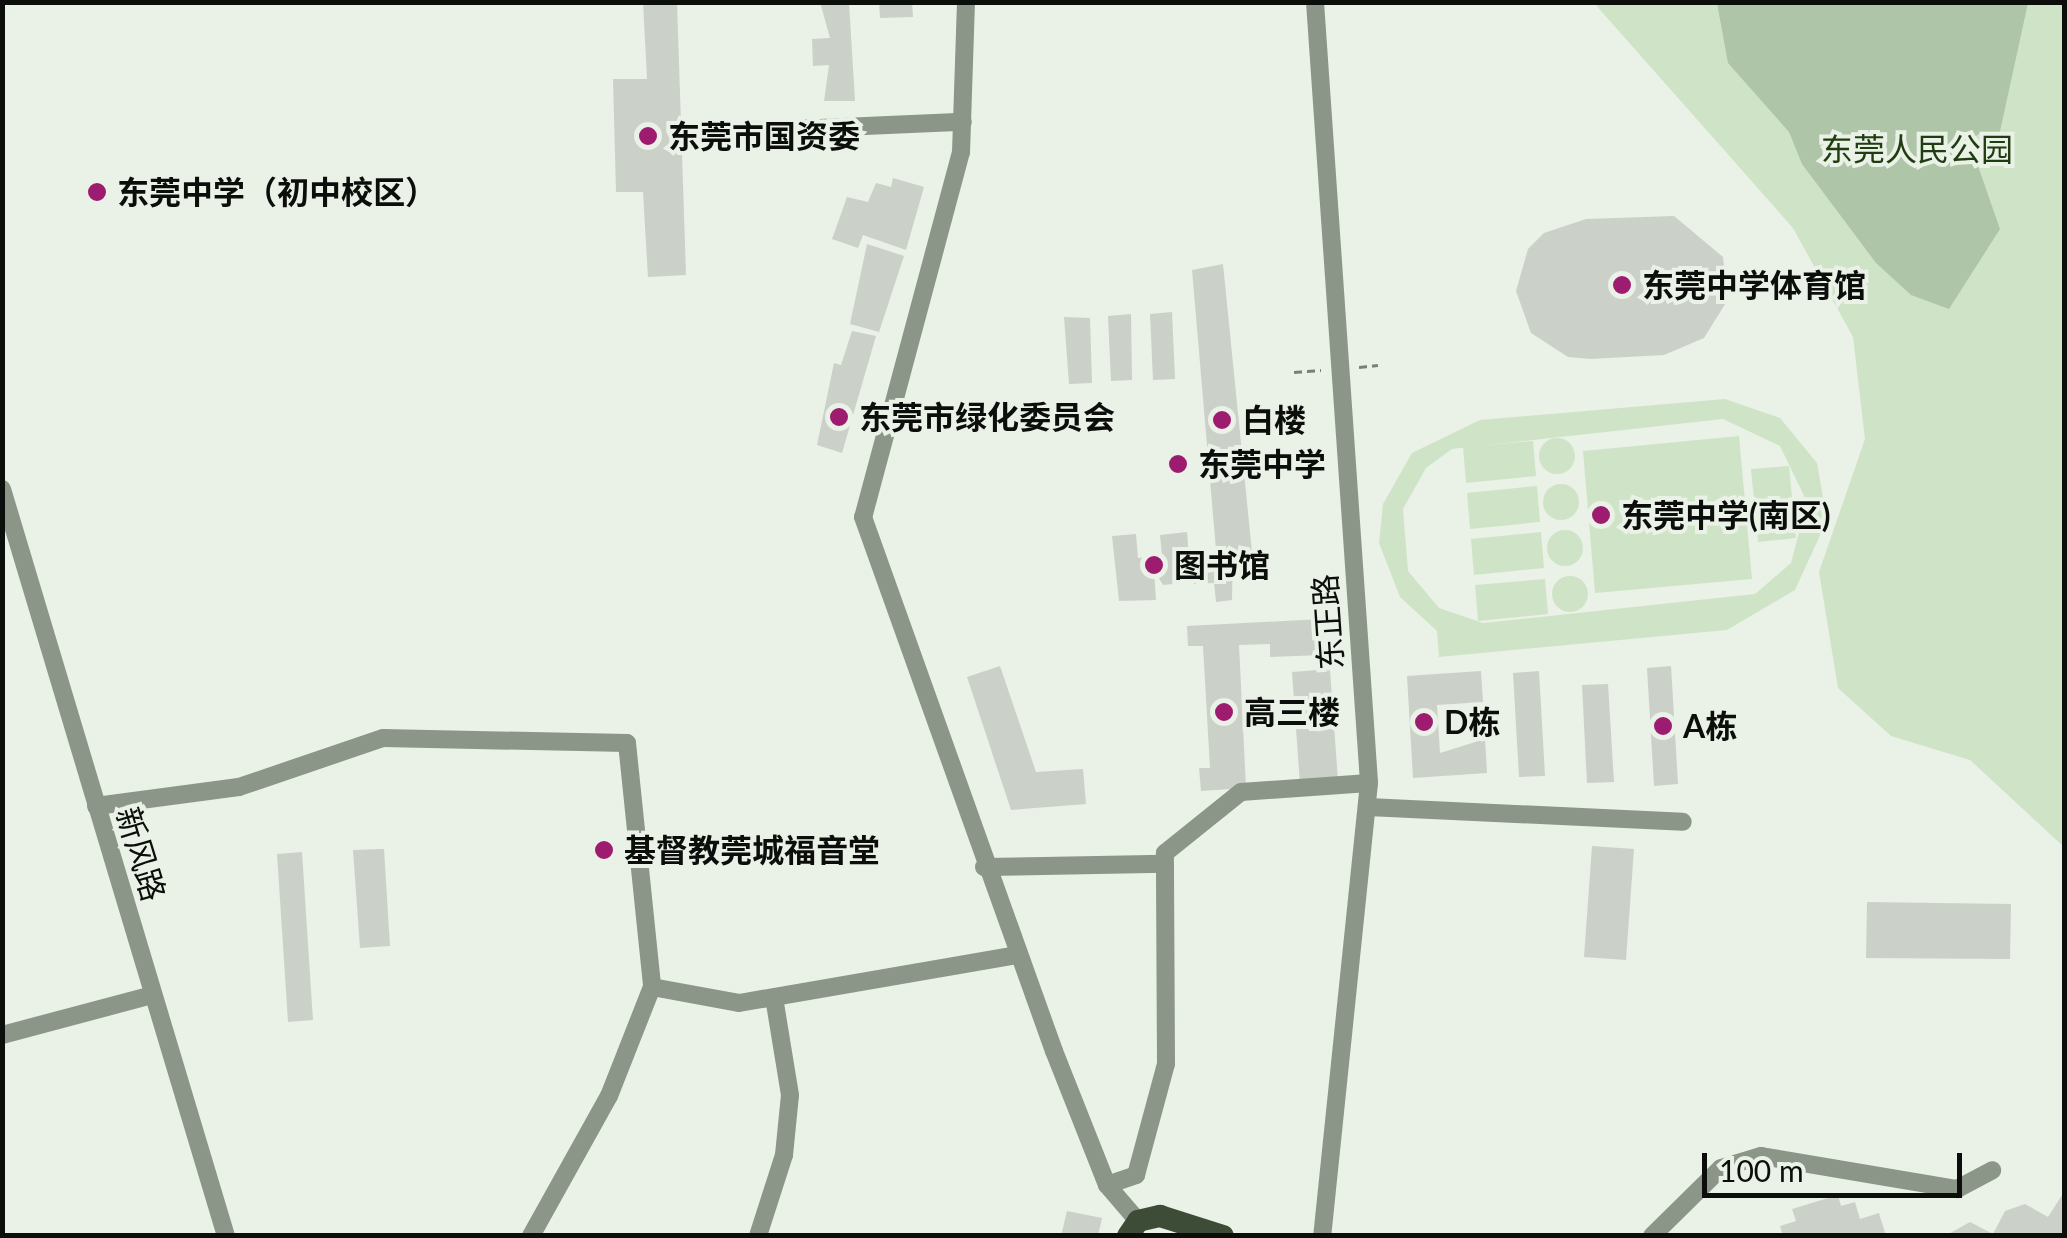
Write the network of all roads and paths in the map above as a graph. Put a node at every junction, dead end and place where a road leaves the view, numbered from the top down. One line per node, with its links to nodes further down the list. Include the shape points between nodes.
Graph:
1 (966, 2): 3 (street)
2 (1315, 2): 6 (street, 东正路)
3 (963, 122): 4 (street); 11 (street, via 947,215 875,445 863,518)
4 (706, 132)
5 (2, 489): 7 (street, 新风路)
6 (1368, 783): 8 (street, 东正路); 10 (street, via 1241,792 1188,828)
7 (96, 806): 13 (street, via 240,786 383,738 627,743); 14 (street, 新风路)
8 (1368, 807): 9 (street); 24 (street, 东正路)
9 (1683, 822)
10 (1164, 864): 11 (street); 18 (street, via 1166,1064 1136,1175)
11 (984, 868): 12 (street)
12 (1018, 955): 15 (street); 18 (street)
13 (652, 986): 15 (street, via 739,1003); 21 (street, via 608,1096)
14 (152, 995): 16 (street); 20 (street, 新风路)
15 (774, 997): 22 (street, via 790,1095 784,1155)
16 (2, 1034)
17 (1992, 1170): 25 (street, via 1956,1189 1761,1156 1721,1168)
18 (1107, 1185): 19 (street)
19 (1133, 1228): 23 (main road, via 1160,1216)
20 (226, 1236)
21 (531, 1236)
22 (758, 1236)
23 (1224, 1236)
24 (1322, 1236)
25 (1652, 1236)

